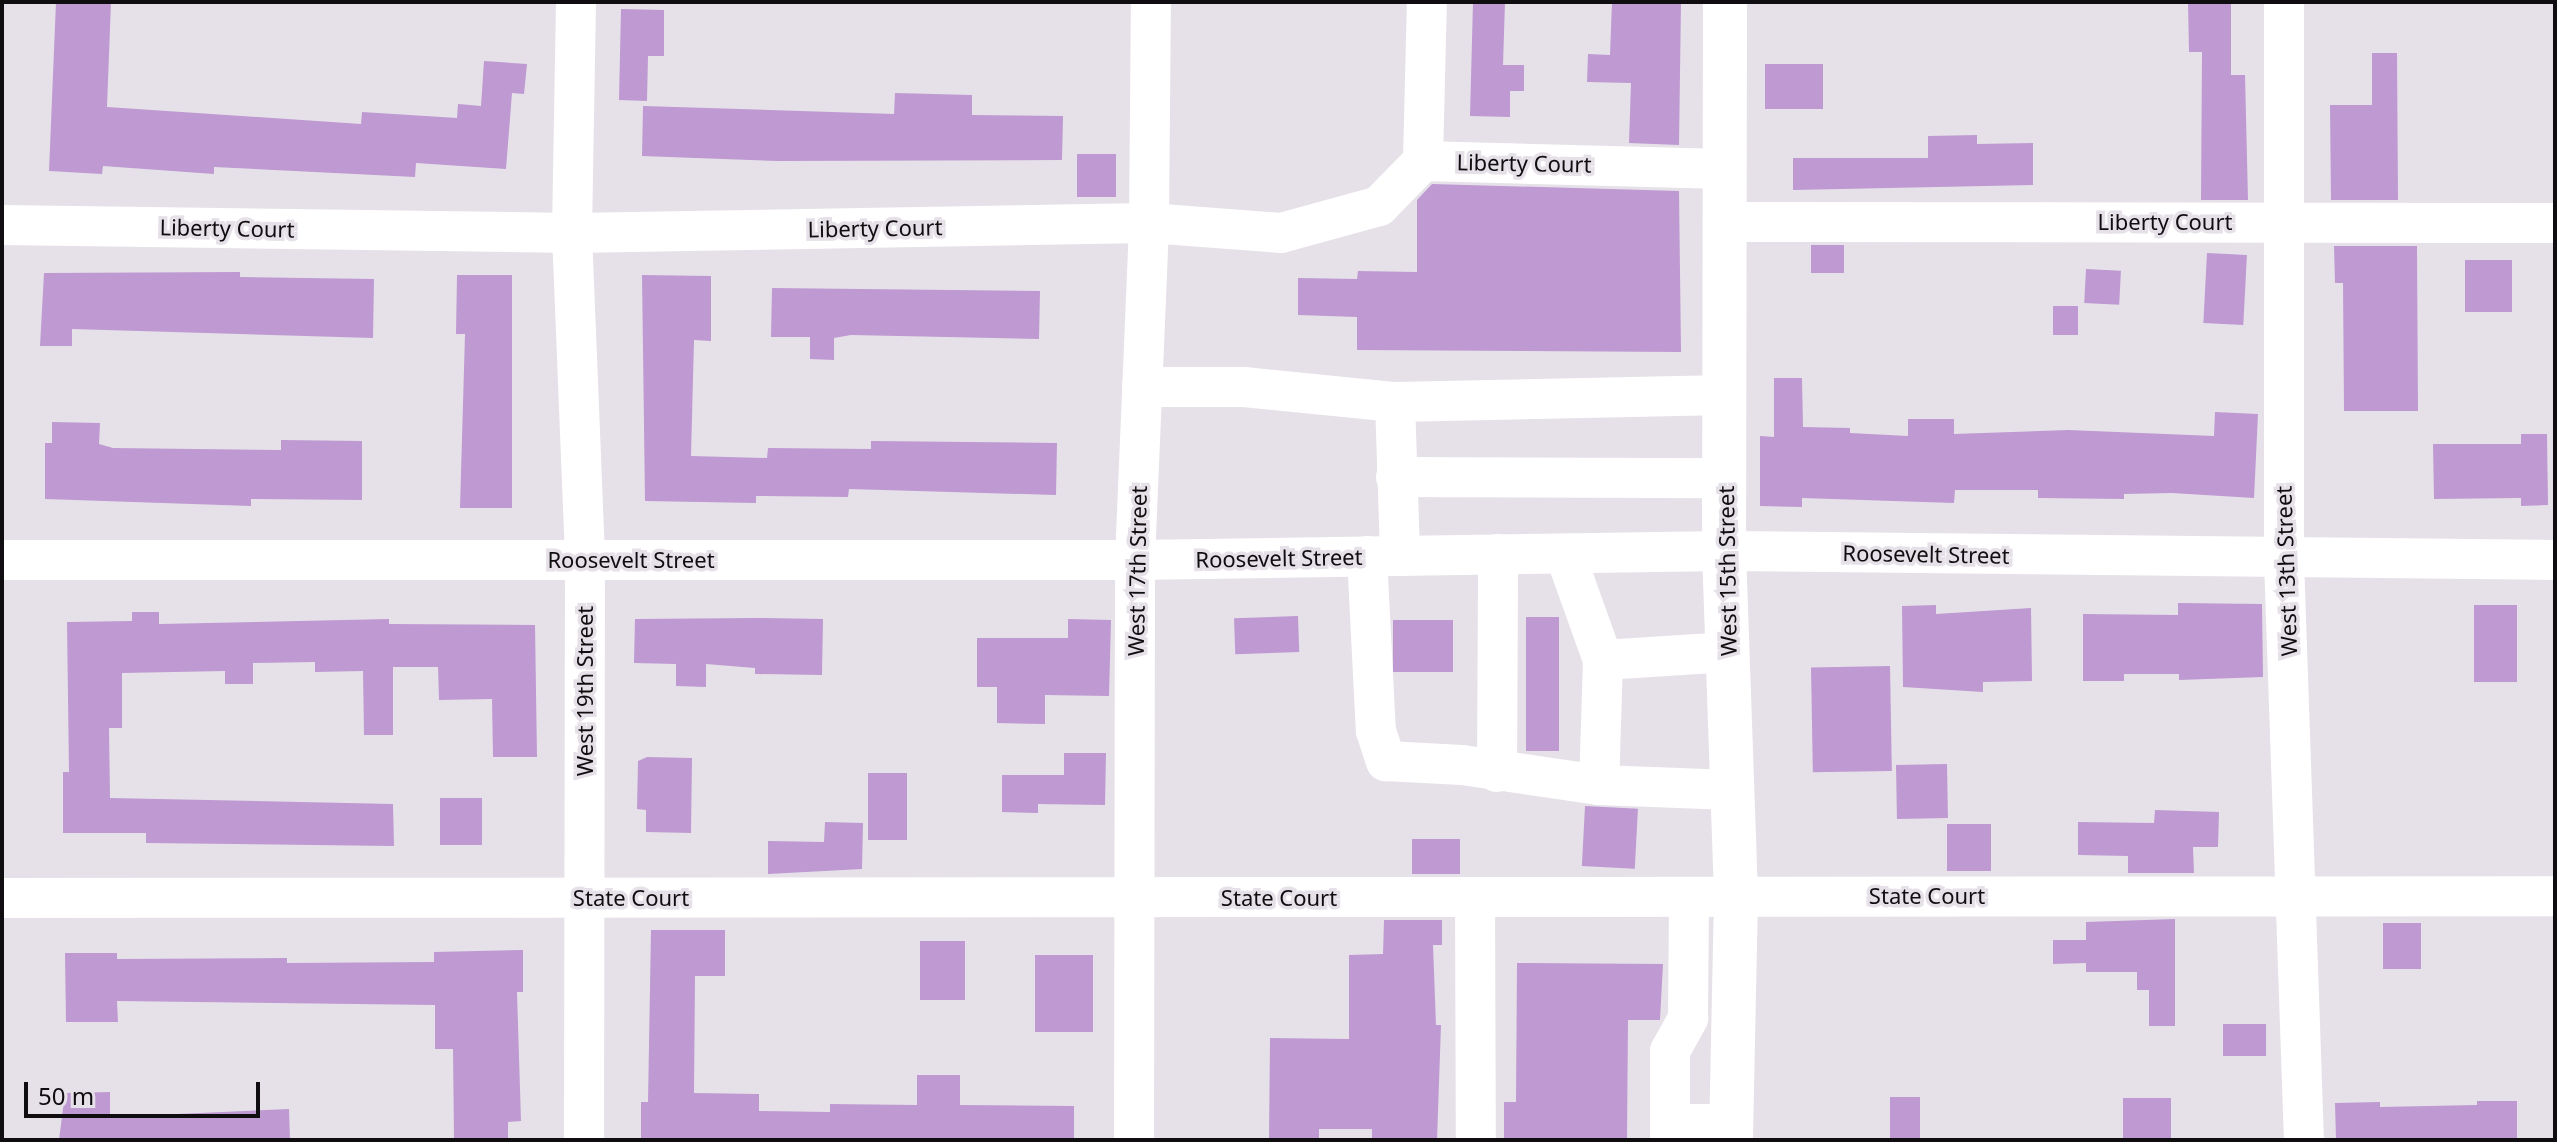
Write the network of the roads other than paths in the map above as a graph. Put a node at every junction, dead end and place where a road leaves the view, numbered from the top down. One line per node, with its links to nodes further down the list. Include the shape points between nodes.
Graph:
1 (576, 2): 13 (street, West 19th Street)
2 (1151, 2): 10 (street, West 17th Street)
3 (1427, 2): 6 (street)
4 (1725, 2): 7 (main road, West 15th Street)
5 (2284, 2): 9 (street, West 13th Street)
6 (1423, 161): 7 (street, Liberty Court); 10 (street, Liberty Court, via 1379,206 1281,233)
7 (1725, 169): 8 (main road, West 15th Street)
8 (1728, 222): 9 (street, Liberty Court); 15 (main road, West 15th Street)
9 (2283, 222): 11 (street, Liberty Court); 26 (street, West 13th Street)
10 (1149, 223): 13 (street, Liberty Court); 14 (street, West 17th Street)
11 (2555, 223)
12 (2, 225): 13 (street, Liberty Court)
13 (572, 233): 24 (street, West 19th Street)
14 (1142, 387): 16 (street, via 1244,387); 25 (street, West 17th Street)
15 (1726, 395): 16 (street); 18 (main road, West 15th Street)
16 (1395, 402): 17 (street)
17 (1396, 477): 18 (street); 22 (street)
18 (1725, 478): 19 (main road, West 15th Street)
19 (1724, 551): 21 (street, Roosevelt Street); 26 (street, Roosevelt Street); 28 (main road, West 15th Street)
20 (1498, 554): 21 (street, Roosevelt Street); 22 (street, Roosevelt Street); 30 (street)
21 (1565, 554): 29 (street)
22 (1384, 556): 25 (street, Roosevelt Street); 30 (street, via 1376,731 1386,761)
23 (2, 560): 24 (street, Roosevelt Street)
24 (585, 560): 25 (street, Roosevelt Street); 36 (street, West 19th Street)
25 (1135, 560): 37 (street, West 17th Street)
26 (2284, 560): 27 (street, Roosevelt Street); 33 (street, West 13th Street)
27 (2555, 560)
28 (1728, 652): 29 (street); 32 (main road, West 15th Street)
29 (1603, 660): 31 (street)
30 (1497, 772): 31 (street)
31 (1599, 785): 32 (street)
32 (1732, 790): 40 (main road, West 15th Street)
33 (2300, 894): 34 (street, State Court); 40 (street, State Court); 48 (street, West 13th Street)
34 (2555, 896)
35 (2, 898): 36 (street, State Court)
36 (584, 898): 37 (street, State Court); 45 (street, West 19th Street)
37 (1134, 898): 38 (street, State Court); 46 (street, West 17th Street)
38 (1475, 898): 39 (street, State Court); 47 (street)
39 (1689, 898): 40 (street, State Court); 42 (street)
40 (1736, 898): 41 (main road, West 15th Street)
41 (1733, 1003): 42 (street); 44 (main road, West 15th Street)
42 (1688, 1007): 43 (street, via 1688,1018 1670,1051)
43 (1670, 1132): 44 (street)
44 (1731, 1132)
45 (584, 1140)
46 (1134, 1140)
47 (1476, 1140)
48 (2304, 1140)

